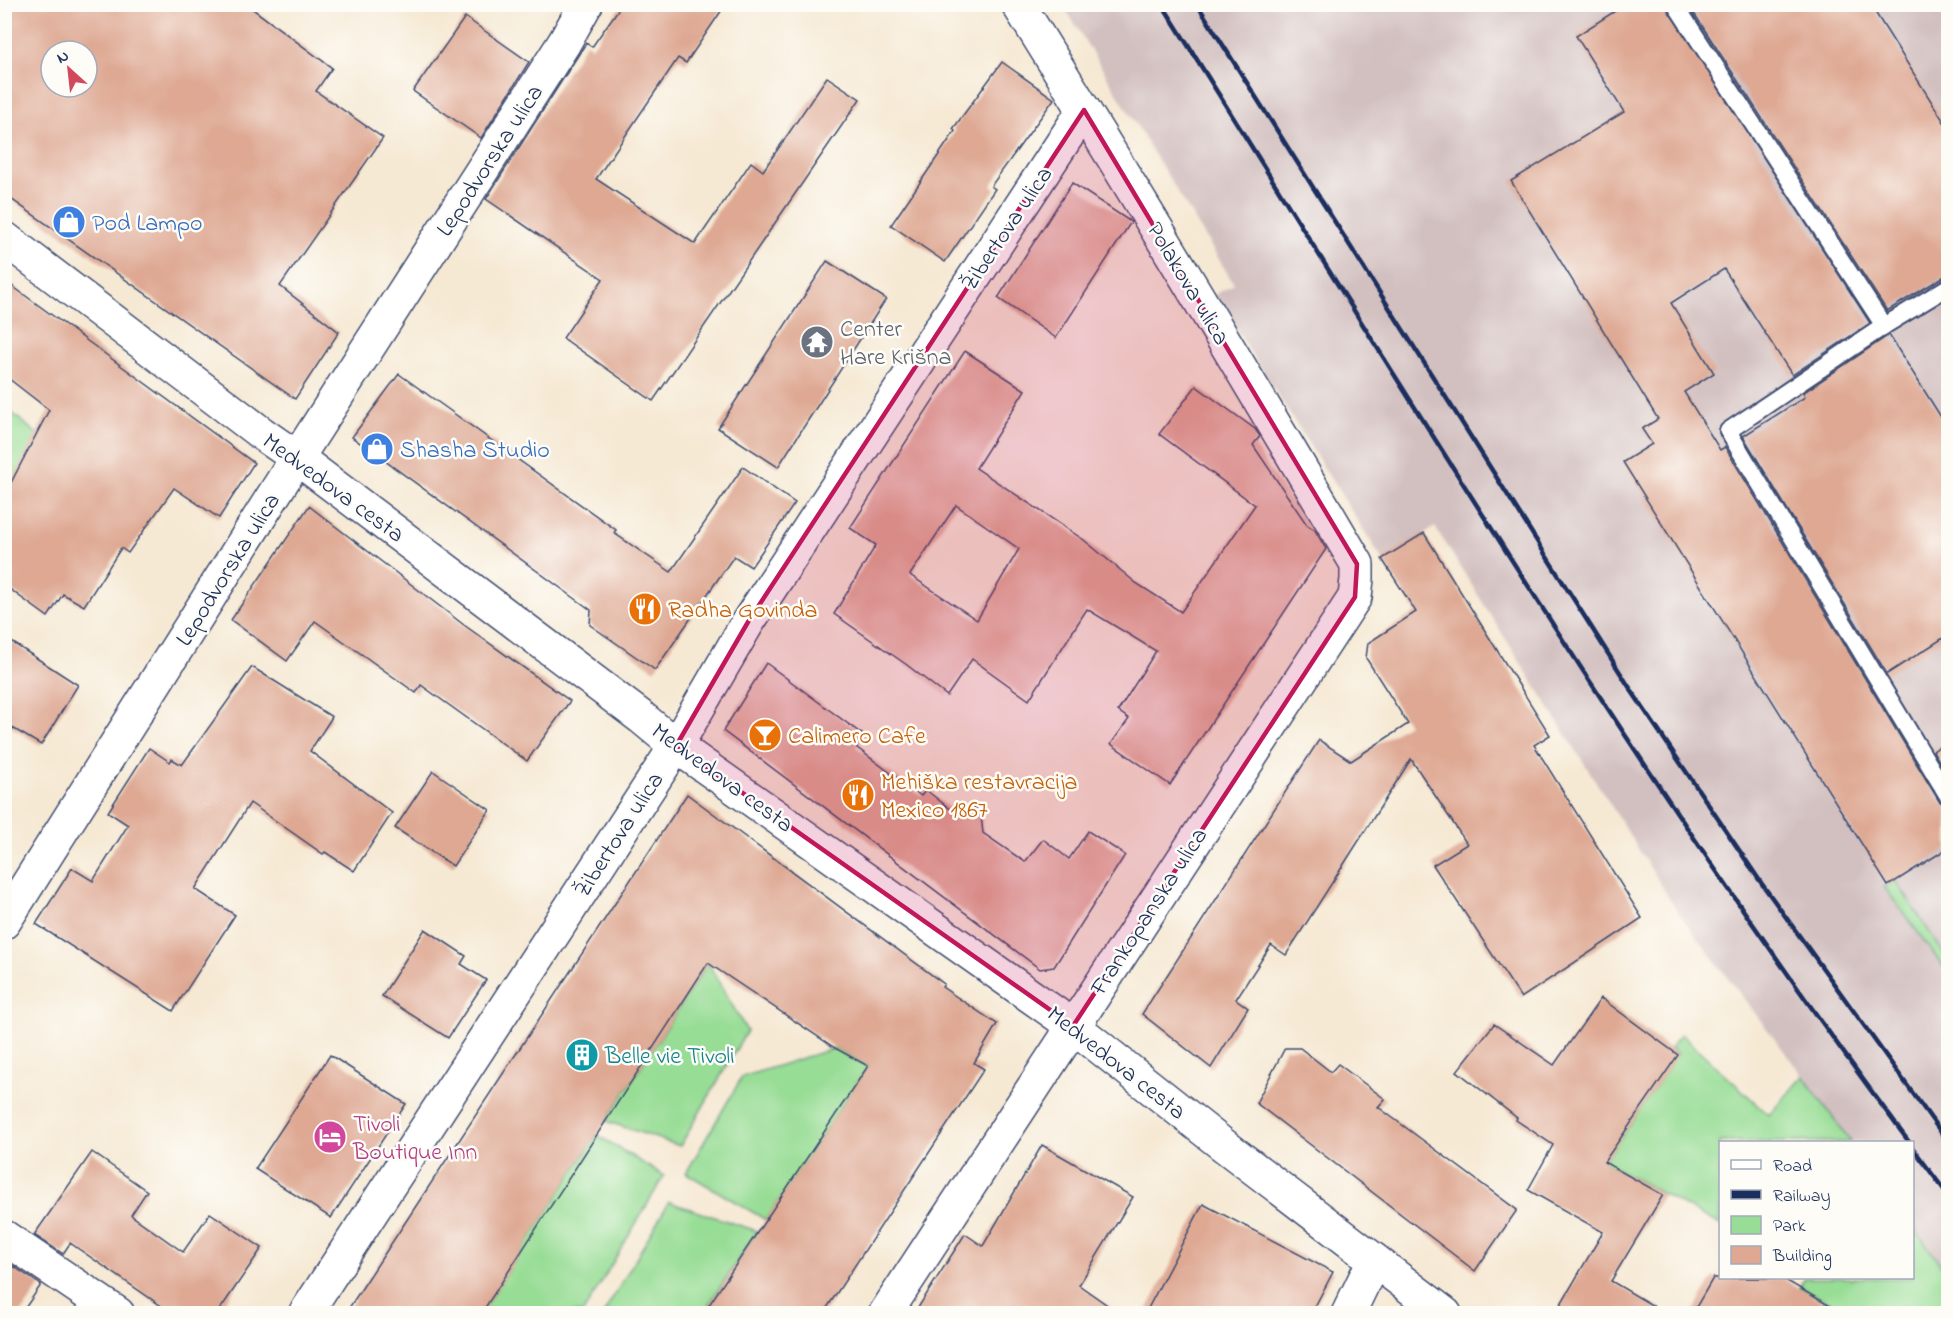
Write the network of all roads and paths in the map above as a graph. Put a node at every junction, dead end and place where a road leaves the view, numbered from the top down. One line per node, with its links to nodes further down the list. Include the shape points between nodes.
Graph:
1 (586, 4): 8 (street, Lepodvorska ulica)
2 (1018, 4): 4 (street, Polakova ulica)
3 (1676, 4): 7 (lane)
4 (1084, 110): 9 (street, Polakova ulica); 10 (street, Žibertova ulica, via 755,612)
5 (4, 238): 8 (street, Medvedova cesta)
6 (1948, 287): 7 (lane)
7 (1884, 326): 11 (lane, via 1728,431)
8 (297, 458): 10 (street, Medvedova cesta); 12 (street, Lepodvorska ulica)
9 (1357, 564): 13 (street, Frankopanska ulica, via 1355,597)
10 (676, 746): 13 (street, Medvedova cesta); 17 (street, Žibertova ulica)
11 (1948, 796)
12 (4, 922)
13 (1073, 1026): 15 (street, Medvedova cesta); 18 (street, Frankopanska ulica)
14 (4, 1237): 16 (street)
15 (1374, 1260): 19 (street); 20 (street, Medvedova cesta)
16 (118, 1314)
17 (305, 1314)
18 (885, 1314)
19 (1348, 1314)
20 (1445, 1314)

